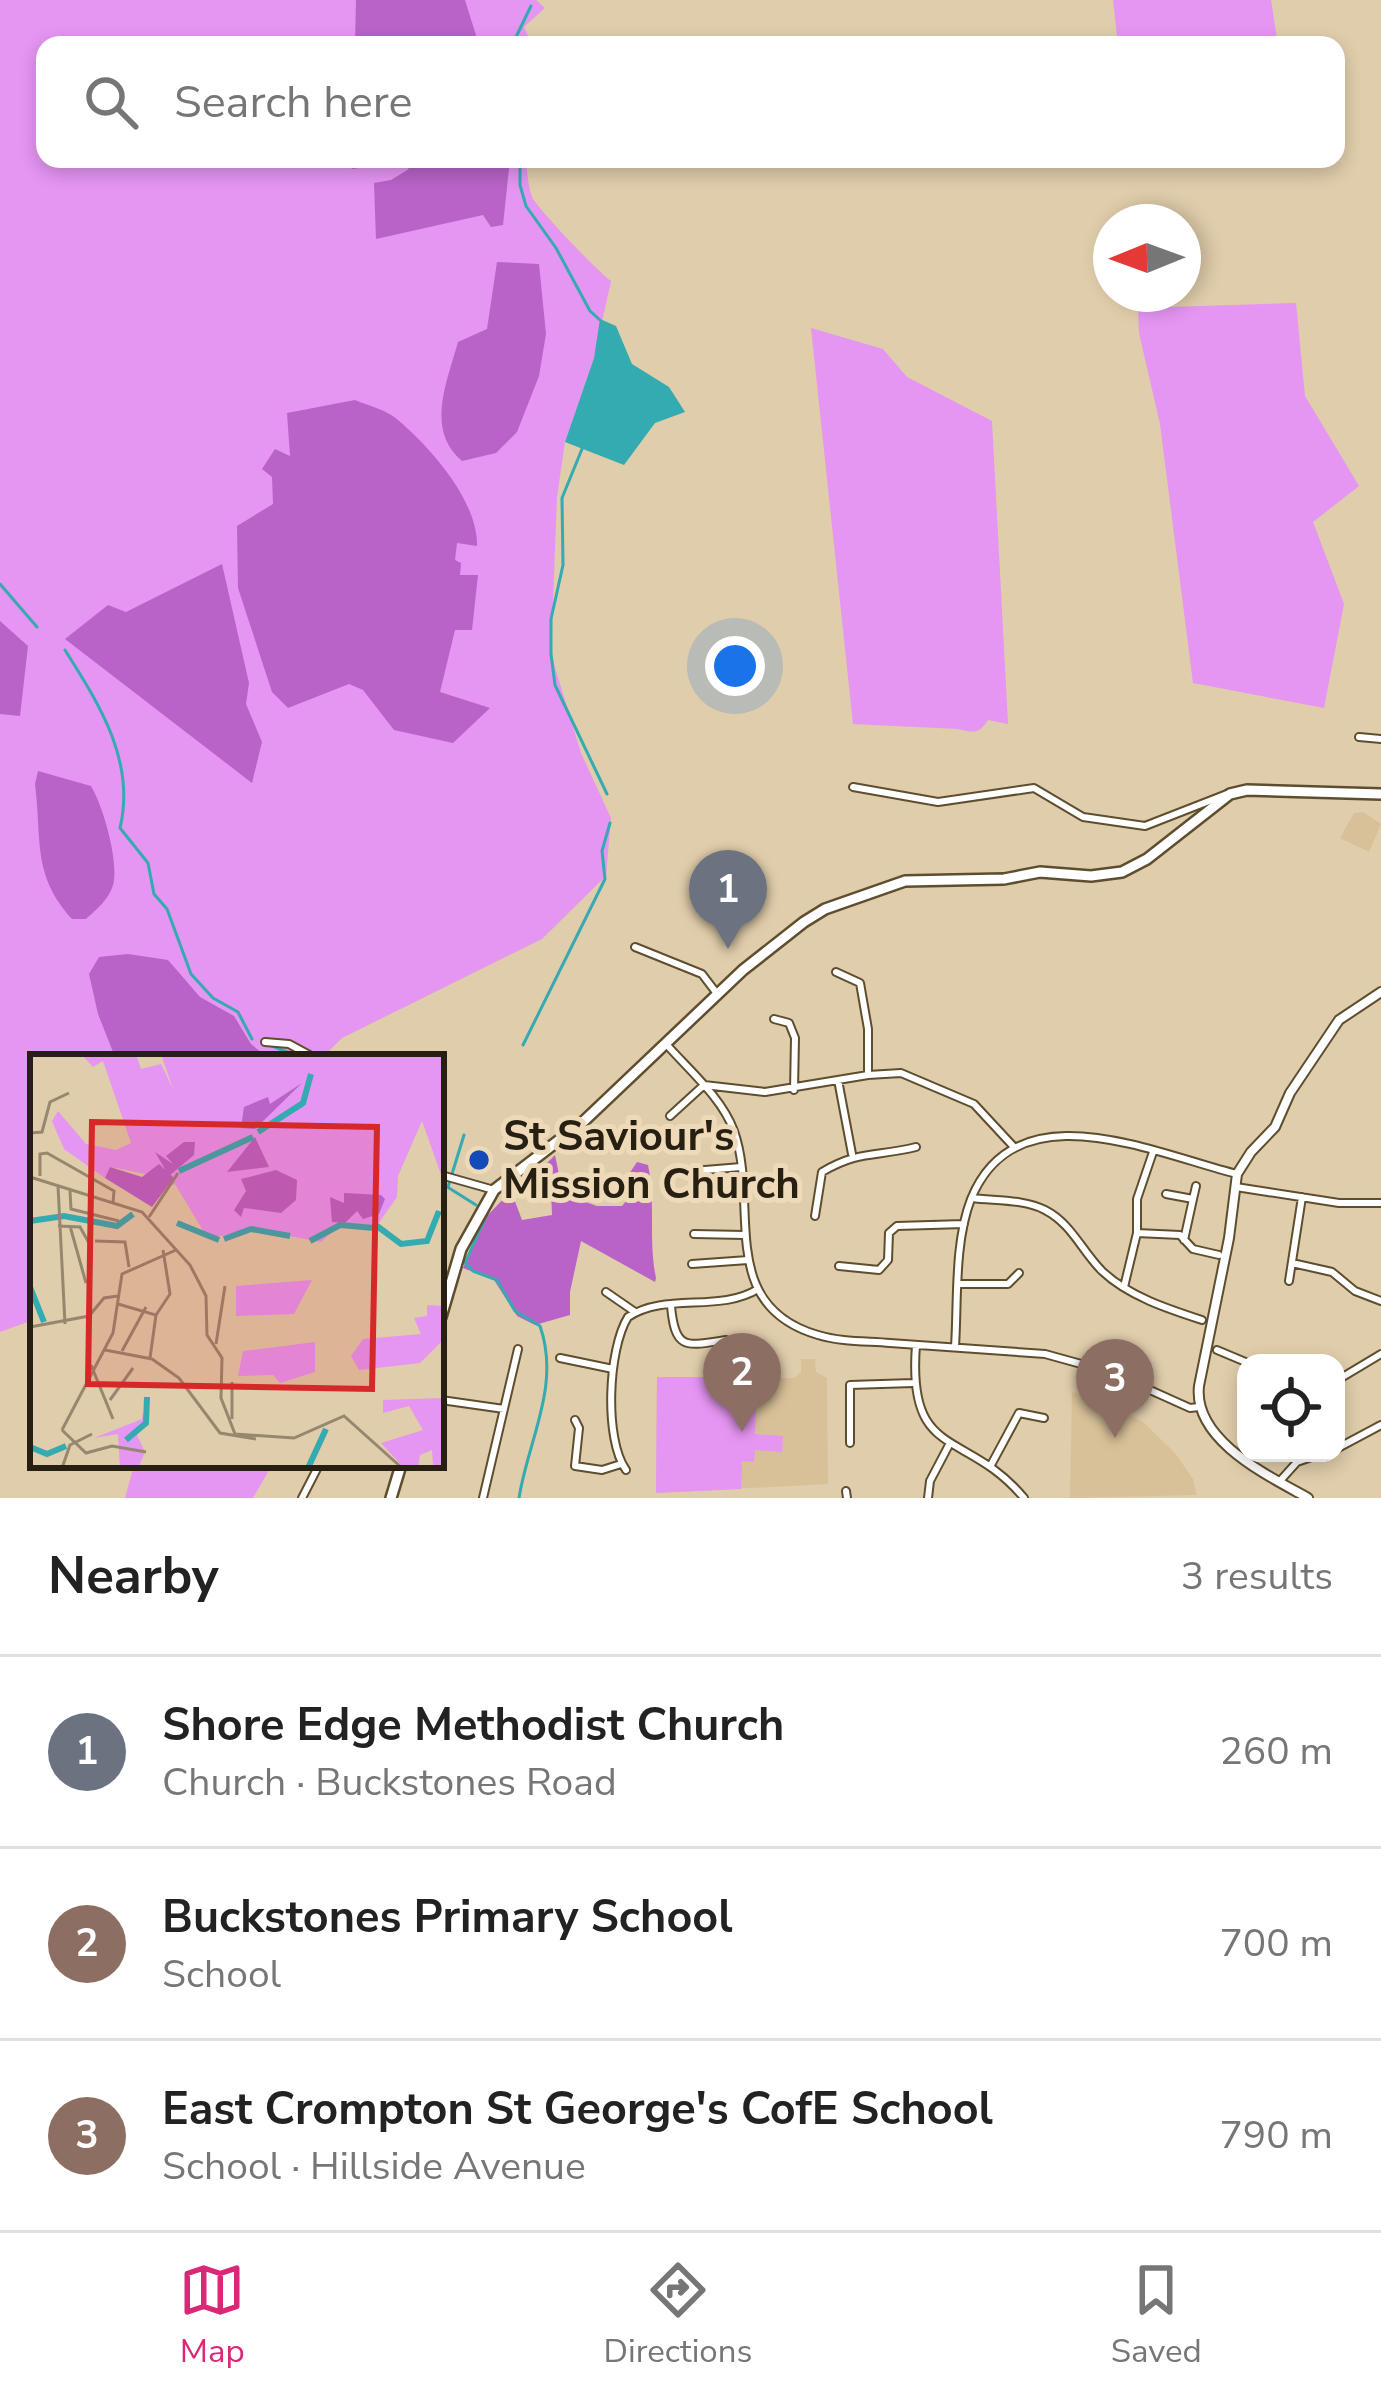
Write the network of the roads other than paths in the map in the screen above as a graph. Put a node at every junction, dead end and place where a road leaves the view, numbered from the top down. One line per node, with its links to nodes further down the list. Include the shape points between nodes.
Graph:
1 (1359, 737): 2 (street)
2 (1381, 739)
3 (853, 787): 4 (street, via 938,802 1034,788 1083,817 1145,826)
4 (1230, 794): 5 (main road); 9 (main road, via 1122,872 905,881 825,909)
5 (1381, 794)
6 (635, 946): 9 (street, via 702,974)
7 (836, 972): 14 (street, via 860,983)
8 (1381, 992): 27 (street, via 1340,1020)
9 (718, 996): 12 (main road)
10 (774, 1019): 17 (street, via 789,1023 795,1038)
11 (265, 1042): 13 (street)
12 (667, 1046): 16 (street); 31 (main road)
13 (307, 1054)
14 (868, 1075): 15 (street); 22 (street, via 901,1073 974,1104)
15 (838, 1080): 17 (street); 24 (street)
16 (704, 1085): 18 (street); 19 (street); 20 (street)
17 (794, 1090): 18 (street)
18 (736, 1091): 19 (street)
19 (719, 1104): 25 (street)
20 (670, 1116)
21 (916, 1147): 24 (street)
22 (1013, 1147): 23 (street, via 1080,1135); 34 (street, via 992,1161)
23 (1153, 1152): 27 (street); 39 (street, via 1137,1199)
24 (852, 1154): 37 (street, via 822,1172)
25 (741, 1167): 26 (street); 41 (street)
26 (681, 1172)
27 (1237, 1174): 30 (street)
28 (447, 1176): 31 (street)
29 (1196, 1186): 35 (street)
30 (1235, 1186): 33 (street); 71 (street)
31 (494, 1190): 56 (main road, via 461,1249)
32 (1166, 1193): 35 (street)
33 (1302, 1197): 36 (street); 45 (street)
34 (972, 1198): 38 (street); 51 (street, via 1044,1210)
35 (1193, 1199): 42 (street)
36 (1381, 1203)
37 (814, 1216)
38 (964, 1224): 47 (street, via 897,1226 879,1270); 50 (street)
39 (1137, 1233): 42 (street); 51 (street)
40 (694, 1234): 41 (street)
41 (744, 1235): 44 (street)
42 (1184, 1240): 43 (street)
43 (1220, 1255)
44 (748, 1260): 46 (street); 52 (street)
45 (1292, 1263): 49 (street); 54 (street, via 1332,1272)
46 (692, 1264)
47 (839, 1266)
48 (1019, 1273): 50 (street, via 1008,1284)
49 (1289, 1281)
50 (959, 1284): 62 (street)
51 (1124, 1287): 58 (street)
52 (758, 1289): 55 (street, via 741,1300); 60 (street, via 812,1334)
53 (606, 1292): 57 (street)
54 (1381, 1301)
55 (671, 1306): 57 (street); 59 (street, via 680,1340)
56 (444, 1307)
57 (635, 1312): 67 (street, via 622,1325)
58 (1202, 1320)
59 (726, 1340)
60 (916, 1345): 62 (street); 69 (street)
61 (518, 1348): 72 (street)
62 (955, 1348): 71 (street, via 1076,1360)
63 (1217, 1350): 66 (street)
64 (1381, 1354): 68 (street)
65 (560, 1358): 67 (street)
66 (1237, 1358)
67 (613, 1370): 74 (street, via 613,1441 623,1467 575,1466)
68 (1345, 1376)
69 (914, 1383): 76 (street, via 850,1385); 77 (street, via 925,1420)
70 (444, 1400): 72 (street)
71 (1198, 1407): 83 (street, via 1234,1450)
72 (504, 1409): 86 (street)
73 (1044, 1418): 80 (street, via 1019,1413)
74 (575, 1420)
75 (1381, 1425): 78 (street)
76 (850, 1443)
77 (950, 1443): 80 (street); 87 (street)
78 (1345, 1444)
79 (1297, 1462): 83 (street)
80 (991, 1465): 88 (street)
81 (317, 1468): 84 (street)
82 (400, 1468): 85 (main road)
83 (1279, 1482): 89 (street)
84 (302, 1498)
85 (392, 1498)
86 (483, 1498)
87 (928, 1498)
88 (1024, 1498)
89 (1308, 1498)

